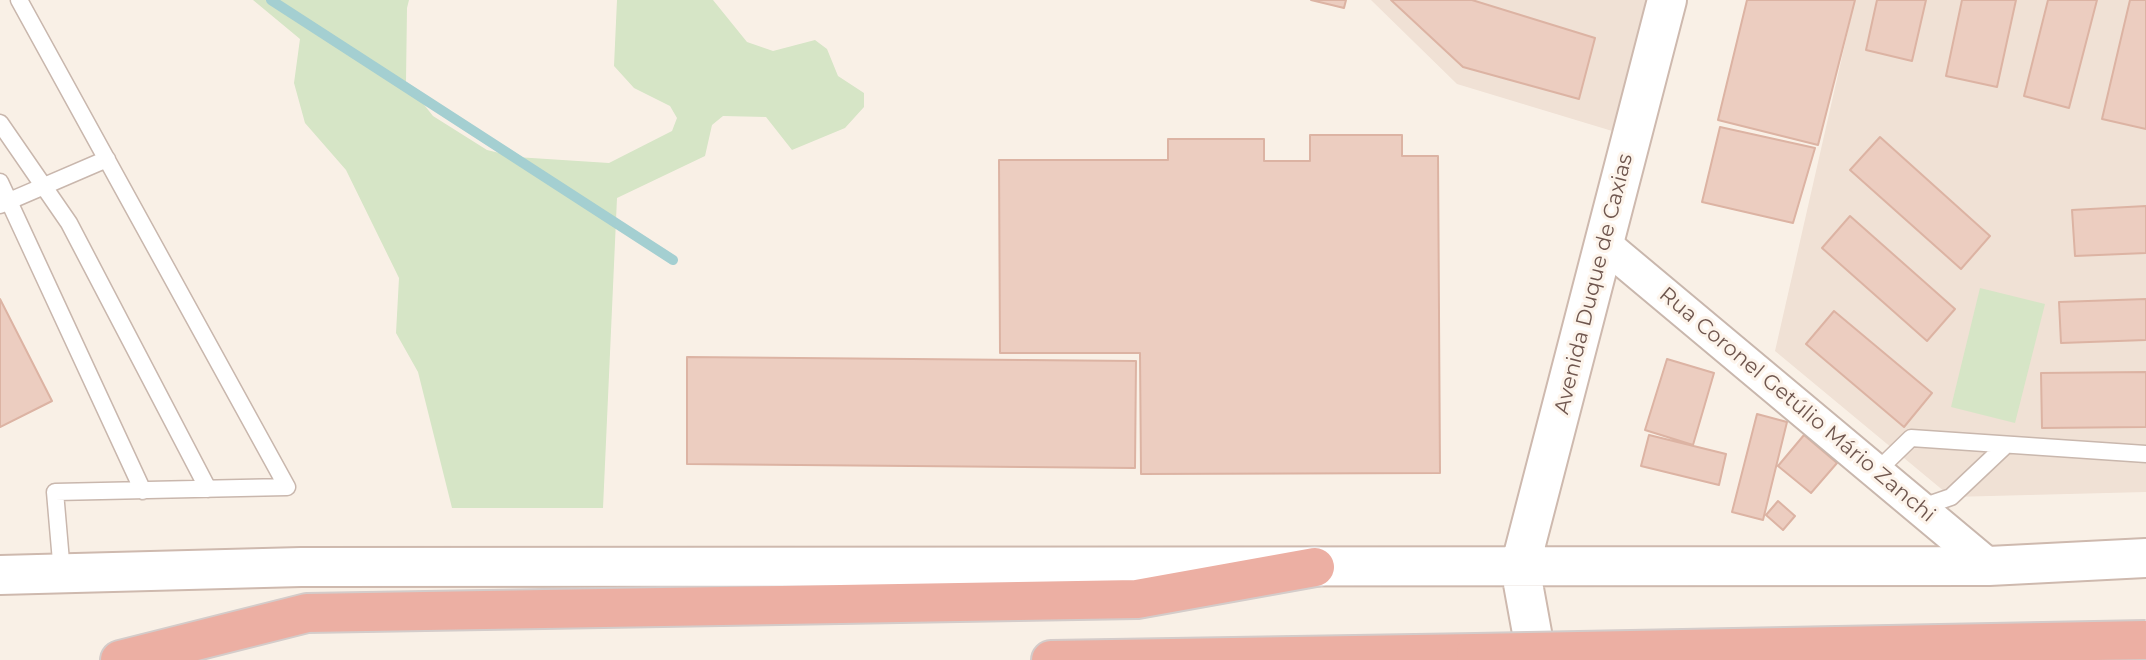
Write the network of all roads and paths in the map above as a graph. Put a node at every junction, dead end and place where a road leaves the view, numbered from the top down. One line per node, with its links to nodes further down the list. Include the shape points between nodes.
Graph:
1 (19, 0): 4 (lane)
2 (1667, 0): 8 (main road, Avenida Duque de Caxias)
3 (0, 123): 6 (lane)
4 (107, 159): 6 (lane); 12 (lane, via 287,487)
5 (0, 182): 7 (lane)
6 (43, 186): 7 (lane); 12 (lane, via 69,223)
7 (4, 203): 13 (lane)
8 (1604, 244): 11 (street, Rua Coronel Getúlio Mário Zanchi); 18 (main road, Avenida Duque de Caxias)
9 (2006, 445): 10 (lane); 11 (lane, via 1911,438); 14 (lane, via 1951,497)
10 (2146, 454)
11 (1876, 472): 14 (street, Rua Coronel Getúlio Mário Zanchi)
12 (208, 489): 13 (lane)
13 (143, 491): 19 (lane, via 55,492)
14 (1919, 508): 16 (street, Rua Coronel Getúlio Mário Zanchi)
15 (2146, 558): 16 (main road)
16 (1989, 566): 18 (main road)
17 (1315, 567): 18 (main road); 19 (main road, via 301,567); 22 (highway, via 1137,599 307,613)
18 (1520, 567): 24 (main road)
19 (62, 573): 20 (main road)
20 (0, 575)
21 (2146, 640): 23 (highway, bridge)
22 (120, 660)
23 (1051, 660)
24 (1537, 660)

